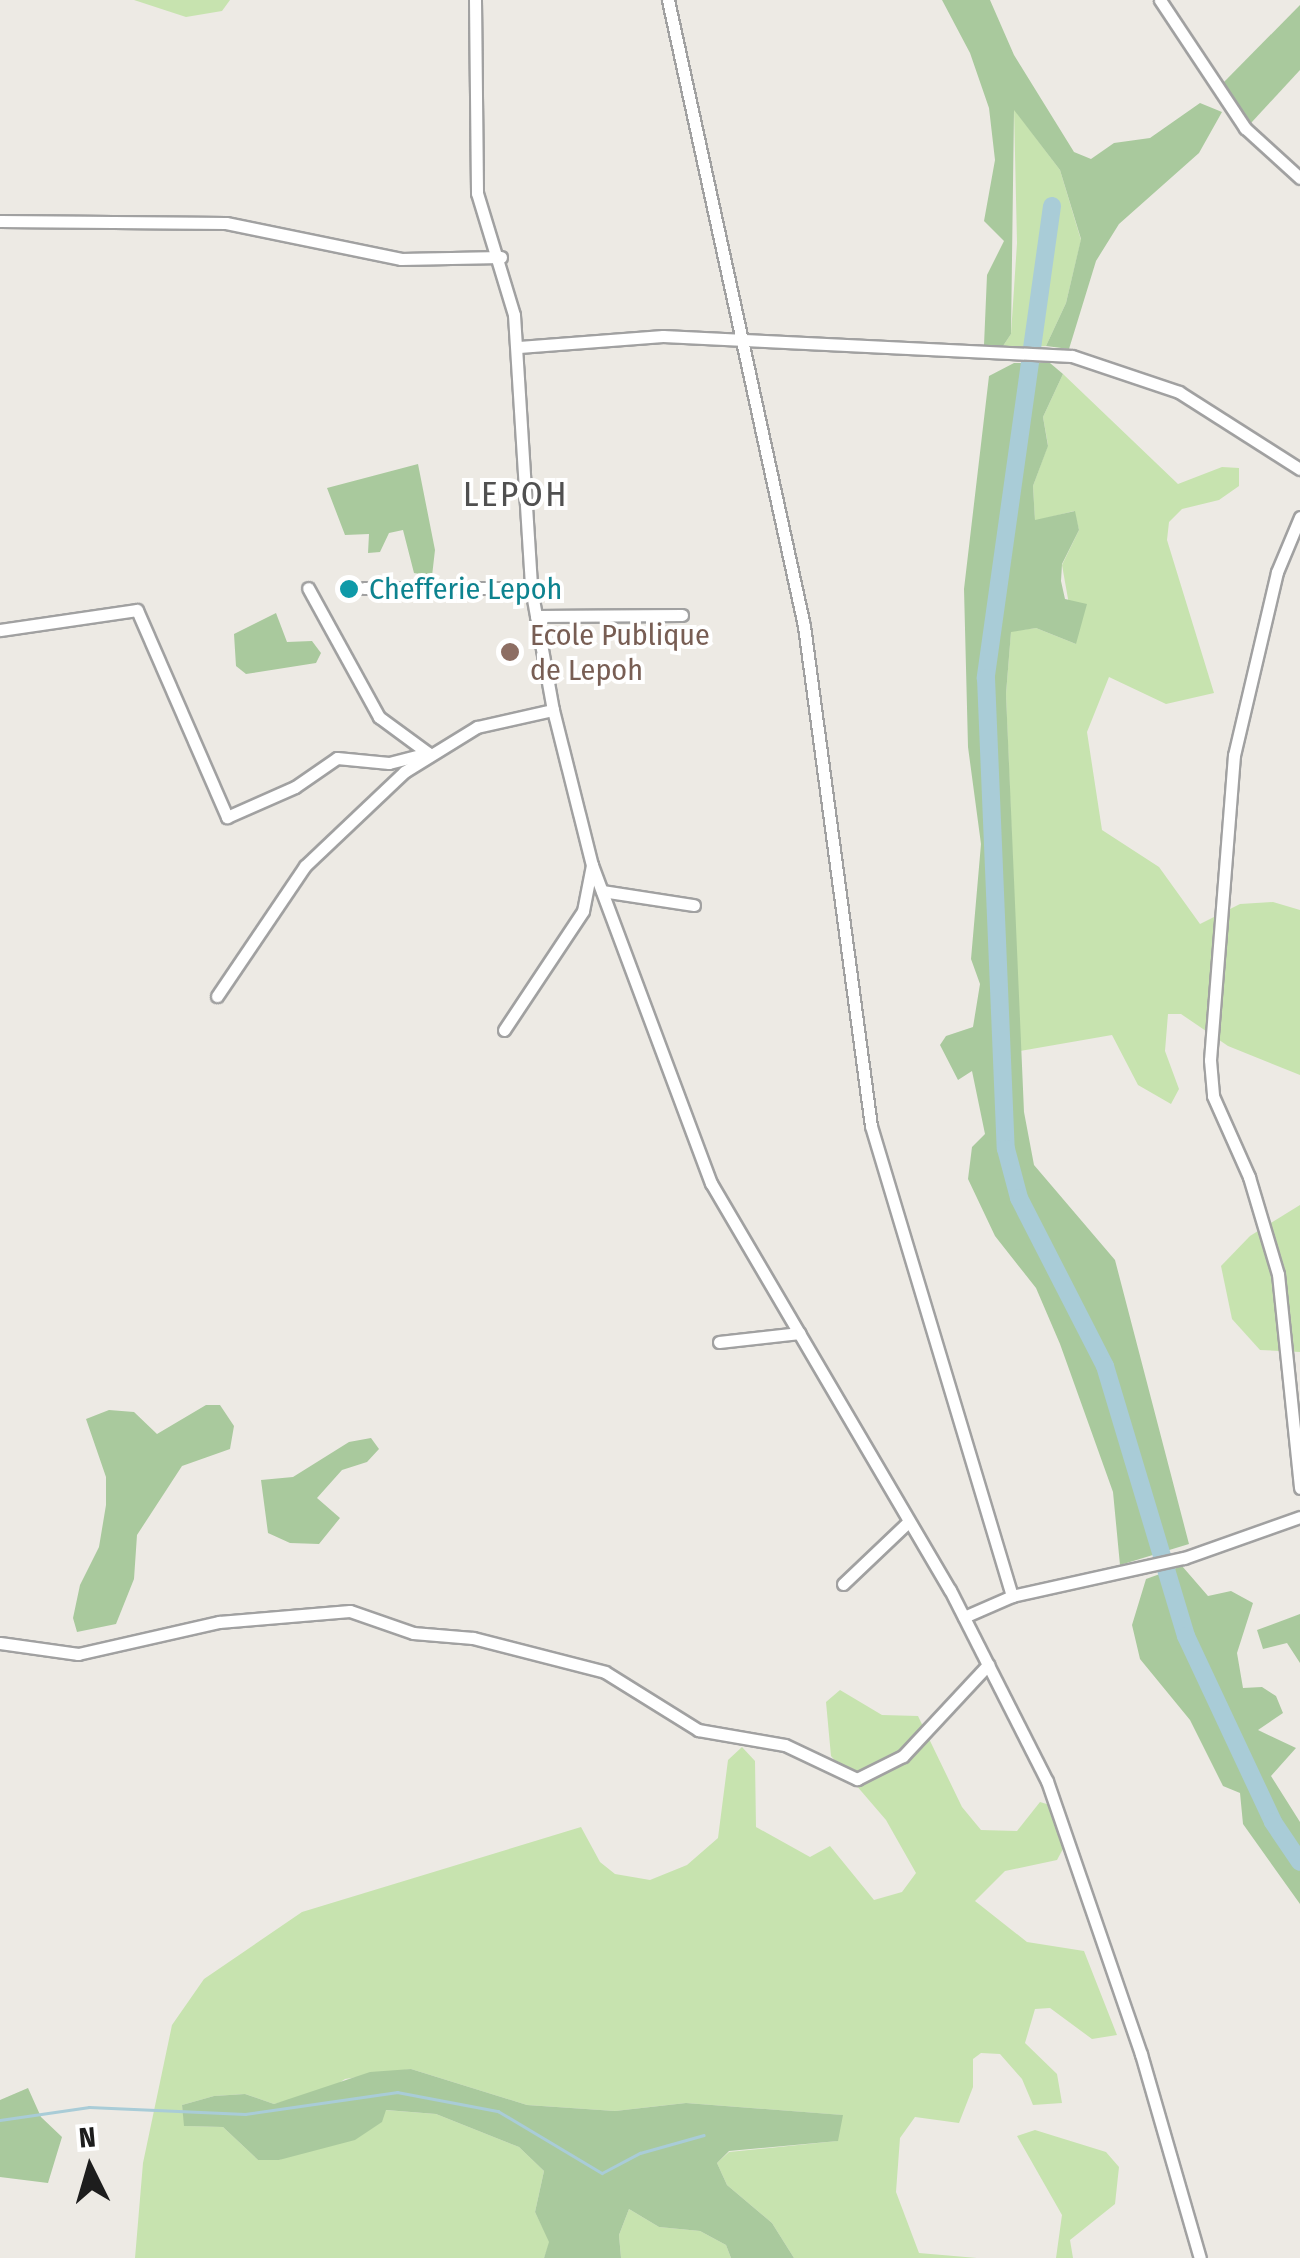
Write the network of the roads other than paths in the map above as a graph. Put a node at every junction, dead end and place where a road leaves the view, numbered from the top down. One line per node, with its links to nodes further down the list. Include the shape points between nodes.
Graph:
1 (475, 0): 6 (street, via 476,182)
2 (668, 0): 7 (street)
3 (1160, 0): 4 (street, via 1245,128)
4 (1300, 178)
5 (0, 220): 6 (street, via 226,223 401,259)
6 (500, 257): 8 (street)
7 (739, 338): 8 (street, via 632,336); 9 (street, via 945,354 1042,352 1101,362 1204,406); 30 (street, via 804,626 871,1126)
8 (519, 348): 13 (street)
9 (1300, 469)
10 (1300, 517): 26 (street, via 1277,572 1234,756 1210,1060 1213,1096 1249,1177 1278,1274)
11 (308, 588): 18 (street, via 379,717)
12 (364, 588): 13 (street)
13 (531, 588): 15 (street)
14 (682, 615): 15 (street)
15 (536, 616): 17 (street)
16 (0, 630): 18 (street, via 137,610 228,817 295,787 337,758 389,763)
17 (553, 710): 18 (street, via 477,726); 19 (street)
18 (428, 754): 22 (street, via 304,866)
19 (592, 866): 20 (street); 23 (street, via 584,911)
20 (602, 890): 21 (street); 24 (street, via 711,1183)
21 (694, 905)
22 (217, 996)
23 (504, 1030)
24 (800, 1333): 25 (street); 28 (street)
25 (719, 1342)
26 (1300, 1488)
27 (1300, 1517): 30 (street, via 1184,1558)
28 (908, 1522): 29 (street); 31 (street)
29 (843, 1584)
30 (1012, 1596): 31 (street)
31 (964, 1618): 33 (street)
32 (0, 1643): 33 (street, via 78,1654 219,1622 350,1612 413,1633 473,1638 605,1672 698,1730 784,1745 857,1779 902,1756)
33 (988, 1665): 34 (street, via 1073,1847)
34 (1200, 2258)

